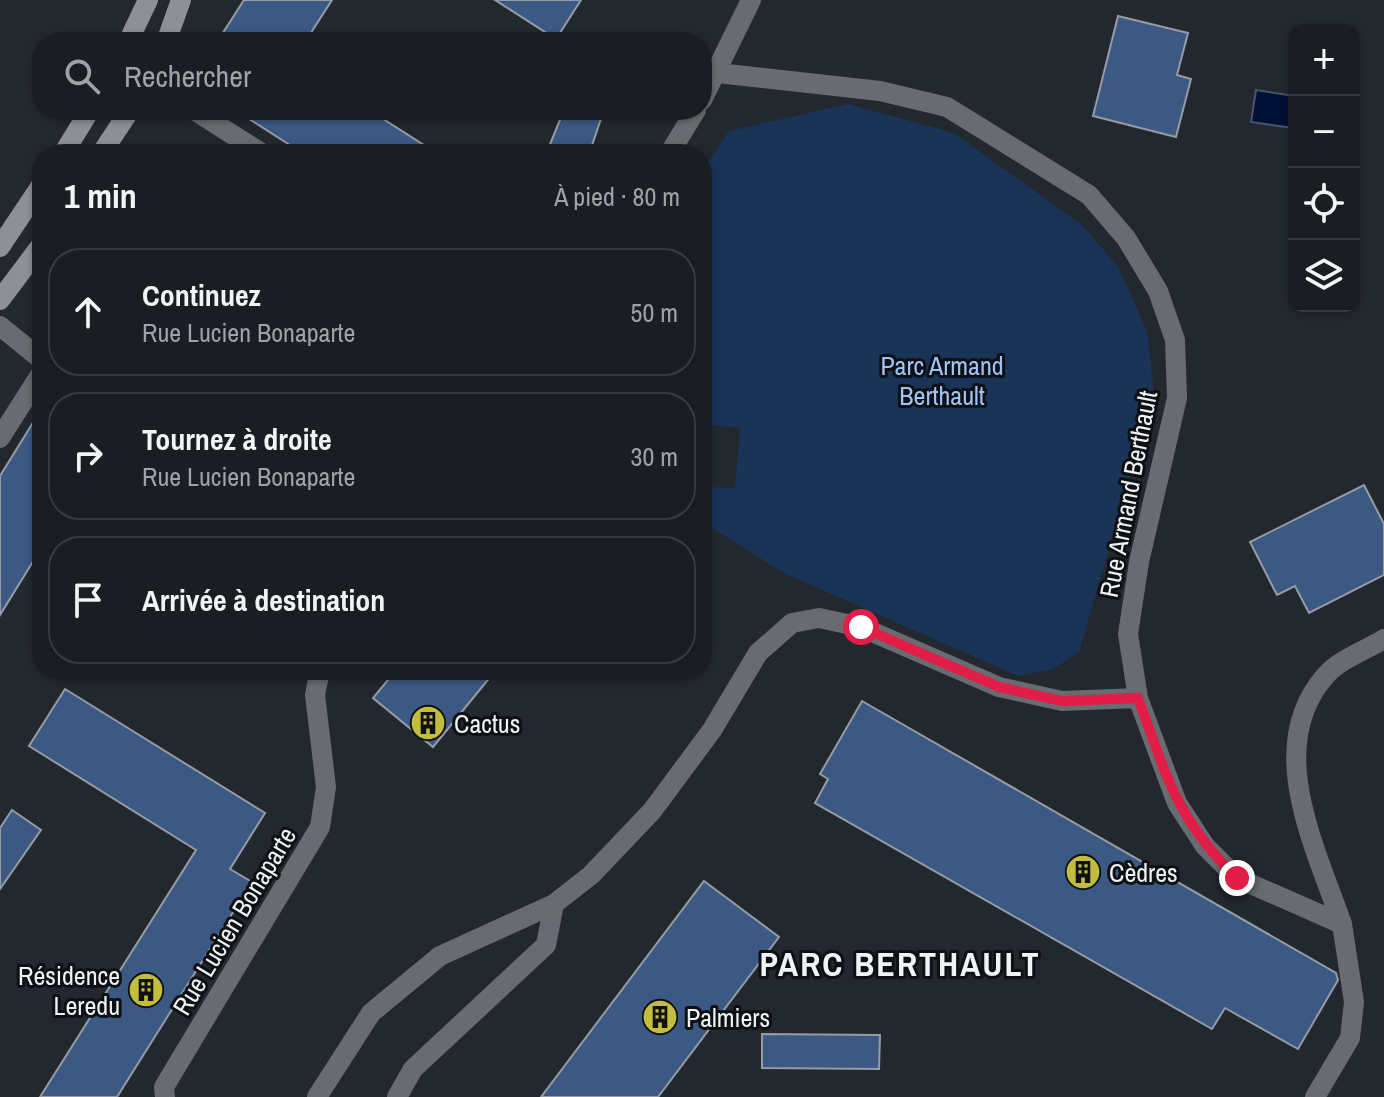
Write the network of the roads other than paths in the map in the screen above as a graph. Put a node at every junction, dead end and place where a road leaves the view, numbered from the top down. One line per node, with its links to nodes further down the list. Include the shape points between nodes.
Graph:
1 (148, 0): 4 (main road)
2 (181, 0): 5 (main road)
3 (751, 0): 6 (street)
4 (133, 32)
5 (170, 32)
6 (718, 73): 7 (street); 26 (street, Rue Armand Berthault, via 880,91 947,107 1089,195 1126,238 1158,291 1175,340 1177,398 1128,634)
7 (712, 83)
8 (84, 120): 12 (main road)
9 (123, 120): 13 (main road)
10 (210, 120): 14 (street)
11 (690, 120): 15 (street)
12 (69, 144)
13 (108, 144)
14 (247, 144)
15 (675, 144)
16 (32, 199): 17 (main road)
17 (0, 247)
18 (32, 257): 19 (main road)
19 (0, 300)
20 (0, 326): 21 (street)
21 (32, 352)
22 (32, 388): 23 (street)
23 (0, 438)
24 (1384, 639): 28 (street, via 1328,672 1308,700 1295,741 1300,803)
25 (318, 680): 29 (street, Rue Lucien Bonaparte, via 315,695 326,787 320,827 164,1087)
26 (1138, 698): 27 (street, via 1062,701 999,687 861,627 819,618 792,623 758,653 712,730 652,811 591,875); 28 (street, via 1177,803 1205,846 1237,878)
27 (554, 904): 30 (street, via 440,956 371,1013); 31 (street, via 546,945 413,1069)
28 (1342, 924): 32 (street, via 1354,1002 1350,1038)
29 (165, 1097)
30 (317, 1097)
31 (397, 1097)
32 (1315, 1097)

